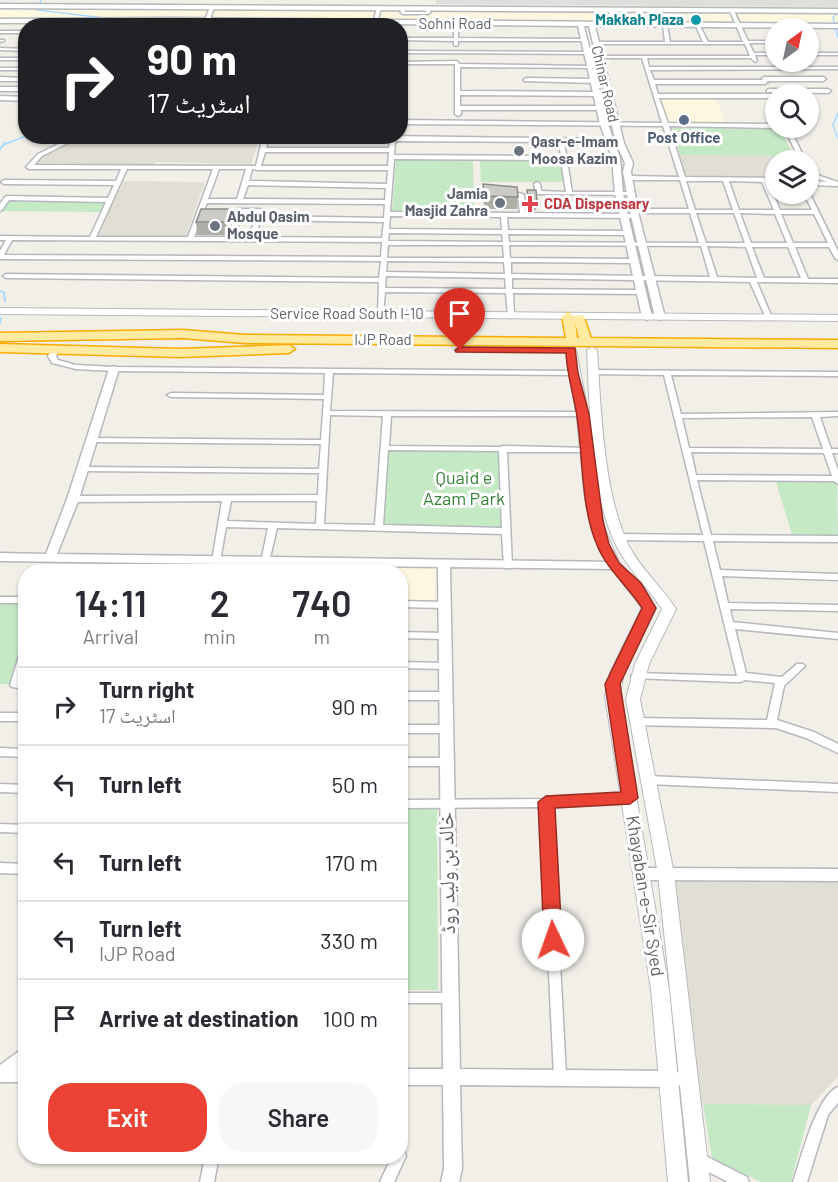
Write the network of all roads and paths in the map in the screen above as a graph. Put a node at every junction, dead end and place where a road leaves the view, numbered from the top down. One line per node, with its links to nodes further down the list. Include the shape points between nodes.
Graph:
1 (422, 0): 7 (street)
2 (118, 3): 5 (street); 6 (street)
3 (261, 3): 4 (street); 6 (street)
4 (380, 4): 7 (street)
5 (0, 6)
6 (212, 7): 12 (street)
7 (425, 8): 8 (street)
8 (456, 9): 9 (street); 16 (street)
9 (610, 10): 10 (street); 19 (street)
10 (732, 11): 11 (street); 22 (street)
11 (838, 11)
12 (208, 18)
13 (0, 21): 14 (street, Sohni Road)
14 (18, 21)
15 (408, 24): 16 (street, Sohni Road)
16 (456, 24): 17 (street, Sohni Road); 27 (street)
17 (581, 25): 18 (street, Sohni Road); 28 (street, Chinar Road)
18 (592, 25): 19 (street, Sohni Road); 30 (street, Chinar Road)
19 (615, 25): 20 (street, Sohni Road)
20 (665, 25): 21 (street, Sohni Road); 32 (street)
21 (698, 26): 22 (street, Sohni Road); 33 (street)
22 (739, 26): 23 (street, Sohni Road); 34 (street)
23 (838, 26)
24 (0, 32): 25 (street)
25 (18, 32)
26 (408, 39): 27 (street)
27 (456, 40): 28 (street); 38 (street)
28 (585, 40): 39 (street, Chinar Road)
29 (765, 42): 34 (street)
30 (595, 43): 31 (street); 44 (street, Chinar Road)
31 (660, 43): 32 (street); 46 (street)
32 (668, 43): 33 (street)
33 (708, 43): 34 (street); 48 (street)
34 (746, 43): 43 (street)
35 (0, 49): 36 (street)
36 (18, 50)
37 (408, 52): 38 (street)
38 (456, 52): 39 (street); 52 (street)
39 (588, 53): 54 (street, Chinar Road)
40 (819, 54): 41 (street)
41 (838, 54)
42 (765, 55): 43 (street)
43 (752, 56): 48 (street); 58 (street)
44 (600, 57): 45 (street); 88 (street, Chinar Road)
45 (644, 57): 46 (street); 55 (street)
46 (666, 57): 47 (street)
47 (690, 57): 48 (street); 56 (street)
48 (716, 57)
49 (0, 59): 50 (street)
50 (18, 59)
51 (408, 63): 52 (street)
52 (457, 64): 53 (street); 75 (street)
53 (524, 66): 54 (street); 65 (street)
54 (592, 67): 66 (street, Chinar Road)
55 (647, 68): 56 (street); 68 (street)
56 (694, 68): 57 (street)
57 (708, 68): 58 (street); 69 (street)
58 (759, 68): 59 (street); 67 (street)
59 (838, 68)
60 (0, 69): 61 (street)
61 (18, 69)
62 (0, 79): 64 (street)
63 (823, 79): 67 (street)
64 (18, 80)
65 (526, 80): 66 (street); 76 (street)
66 (595, 81): 78 (street, Chinar Road)
67 (765, 81): 69 (street); 70 (street)
68 (652, 82): 69 (street); 79 (street)
69 (714, 82): 80 (street)
70 (766, 84)
71 (0, 89): 72 (street)
72 (18, 89)
73 (819, 91): 74 (street)
74 (828, 91)
75 (458, 93): 76 (street); 83 (street)
76 (526, 93): 78 (street)
77 (765, 93): 80 (street)
78 (598, 94): 84 (street, Chinar Road)
79 (657, 96): 80 (street); 89 (street)
80 (719, 96)
81 (0, 98): 82 (street)
82 (18, 99)
83 (458, 108): 84 (street); 86 (street)
84 (600, 108): 87 (street, Chinar Road)
85 (408, 122): 86 (street)
86 (457, 123): 87 (street)
87 (604, 124): 88 (street); 94 (street, Chinar Road)
88 (615, 124): 89 (street); 108 (street, Chinar Road, via 629,163)
89 (667, 125): 90 (street); 109 (street)
90 (765, 126)
91 (408, 138): 92 (street)
92 (477, 139): 93 (street); 100 (street)
93 (561, 140): 94 (street); 101 (street)
94 (608, 141): 120 (street, Chinar Road, via 617,164)
95 (63, 144): 102 (street, via 42,154 29,166)
96 (264, 144): 98 (street)
97 (393, 144): 99 (street)
98 (262, 150): 99 (street); 105 (street)
99 (392, 154): 100 (street); 106 (street)
100 (478, 158): 101 (street)
101 (563, 158): 119 (street)
102 (125, 167): 103 (street); 113 (street)
103 (217, 167): 104 (street); 124 (street)
104 (250, 167): 105 (street); 114 (street)
105 (258, 168): 106 (street)
106 (391, 168): 118 (street)
107 (819, 177): 117 (street)
108 (628, 178): 109 (street); 121 (street, Chinar Road)
109 (681, 179): 110 (street); 131 (street)
110 (725, 179): 111 (street); 132 (street)
111 (764, 179): 133 (street)
112 (4, 182): 113 (street)
113 (118, 183): 123 (street)
114 (245, 183): 118 (street); 125 (street)
115 (819, 183): 117 (street)
116 (537, 184): 119 (street, via 538,193)
117 (838, 184)
118 (389, 186): 127 (street)
119 (569, 193): 120 (street)
120 (619, 194): 121 (street); 138 (street, Chinar Road)
121 (631, 194): 135 (street, Chinar Road)
122 (498, 195): 137 (street, via 521,195)
123 (110, 200): 129 (street, via 8,198); 144 (street)
124 (205, 201): 125 (street); 147 (street)
125 (240, 201): 126 (street)
126 (261, 201): 127 (street); 130 (street)
127 (388, 202): 139 (street)
128 (811, 204): 134 (street)
129 (0, 210)
130 (259, 210): 140 (street); 148 (street, via 239,211)
131 (691, 210): 132 (street); 135 (street); 151 (street)
132 (735, 210): 133 (street); 154 (street)
133 (775, 211): 134 (street); 156 (street)
134 (814, 212): 157 (street)
135 (635, 214): 138 (street); 155 (street, Chinar Road)
136 (504, 215): 137 (street); 139 (street); 142 (street)
137 (523, 215): 138 (street)
138 (624, 216): 143 (street, Chinar Road)
139 (387, 217): 140 (street); 141 (street)
140 (258, 218): 149 (street)
141 (386, 231): 142 (street); 150 (street)
142 (505, 232): 143 (street); 152 (street)
143 (627, 233): 153 (street, Chinar Road)
144 (93, 237): 146 (street); 147 (street)
145 (0, 238): 146 (street)
146 (10, 238): 158 (street)
147 (191, 238): 148 (street)
148 (231, 239): 149 (street)
149 (253, 239): 150 (street)
150 (386, 242): 152 (street); 160 (street)
151 (702, 243): 154 (street); 155 (street); 167 (street)
152 (506, 244): 153 (street); 161 (street)
153 (630, 244): 155 (street); 162 (street, Chinar Road)
154 (749, 244): 156 (street); 169 (street)
155 (643, 245): 168 (street, Chinar Road)
156 (790, 245): 157 (street); 170 (street)
157 (831, 246): 159 (street)
158 (0, 256): 160 (street)
159 (838, 258)
160 (384, 259): 161 (street); 166 (street)
161 (507, 260): 162 (street); 163 (street)
162 (633, 261): 165 (street, Chinar Road)
163 (509, 275): 165 (street); 166 (street); 173 (street)
164 (6, 276): 166 (street)
165 (636, 276): 168 (street); 174 (street, Chinar Road)
166 (383, 277): 172 (street)
167 (714, 279): 168 (street); 169 (street)
168 (649, 280): 180 (street, Chinar Road)
169 (757, 280): 170 (street); 181 (street)
170 (805, 280): 171 (street)
171 (838, 281)
172 (382, 290): 173 (street); 176 (street)
173 (510, 291): 174 (street); 177 (street)
174 (641, 292): 179 (street, Chinar Road)
175 (0, 311): 176 (main road, Service Road South I-10)
176 (380, 314): 177 (main road, Service Road South I-10)
177 (511, 316): 178 (main road, Service Road South I-10)
178 (573, 316): 179 (main road, Service Road South I-10); 187 (highway); 191 (highway)
179 (647, 317): 180 (main road, Service Road South I-10)
180 (660, 317): 181 (main road, Service Road South I-10)
181 (769, 318): 182 (main road, Service Road South I-10)
182 (838, 318)
183 (32, 336): 184 (highway, IJP Road); 185 (highway, IJP Road, via 183,334); 189 (highway, via 111,343)
184 (0, 337)
185 (242, 344): 185 (highway, via 218,346 145,344 150,341); 189 (highway, IJP Road, via 180,353); 191 (highway, IJP Road)
186 (838, 344): 187 (highway, IJP Road)
187 (589, 346): 190 (highway, IJP Road); 191 (highway, IJP Road); 194 (main road, Khayaban-e-Sir Syed)
188 (0, 348): 189 (highway, IJP Road)
189 (55, 351): 192 (street, via 55,361 76,367)
190 (838, 352)
191 (573, 362): 193 (street); 194 (main road); 201 (main road, Khayaban-e-Sir Syed)
192 (114, 369): 193 (street); 205 (street)
193 (329, 371): 198 (street)
194 (593, 372): 195 (street); 225 (main road, Khayaban-e-Sir Syed, via 608,497)
195 (667, 373): 196 (street); 204 (street)
196 (838, 375)
197 (171, 395): 198 (street)
198 (327, 397): 199 (street)
199 (326, 413): 200 (street); 206 (street)
200 (387, 414): 201 (street); 207 (street)
201 (583, 414): 209 (main road, Khayaban-e-Sir Syed)
202 (815, 414): 203 (street); 204 (street); 211 (street)
203 (838, 414)
204 (677, 416): 210 (street)
205 (92, 440): 206 (street); 213 (street)
206 (325, 442): 214 (street)
207 (385, 448): 208 (street); 223 (street)
208 (503, 448): 209 (street); 224 (street)
209 (588, 450): 236 (main road, Khayaban-e-Sir Syed, via 596,521)
210 (687, 450): 211 (street); 215 (street)
211 (827, 451): 212 (street); 216 (street)
212 (838, 451)
213 (83, 469): 214 (street); 219 (street)
214 (323, 471): 218 (street)
215 (693, 477): 216 (street); 226 (street)
216 (838, 480)
217 (227, 498): 218 (street); 219 (street); 220 (street)
218 (321, 498): 222 (street)
219 (73, 499): 229 (street)
220 (223, 524): 221 (street); 230 (street)
221 (273, 525): 222 (street); 231 (street)
222 (320, 526): 223 (street)
223 (379, 527): 224 (street)
224 (506, 531): 235 (street)
225 (619, 537): 226 (street); 252 (main road, Khayaban-e-Sir Syed, via 632,561 669,609)
226 (709, 538): 227 (street); 237 (street)
227 (838, 539)
228 (0, 557): 229 (street)
229 (50, 558): 230 (street)
230 (216, 561): 232 (street)
231 (265, 562): 233 (street); 234 (street)
232 (232, 564)
233 (254, 564)
234 (444, 564): 235 (street); 242 (street, خالد بن ولید روڈ)
235 (508, 566): 236 (street)
236 (614, 566): 272 (main road, Khayaban-e-Sir Syed, via 636,586 649,608 613,684)
237 (718, 573): 238 (street); 243 (street)
238 (838, 577)
239 (0, 600): 240 (street)
240 (18, 600)
241 (408, 604): 242 (street)
242 (444, 605): 247 (street, خالد بن ولید روڈ)
243 (726, 606): 244 (street); 245 (street)
244 (838, 608)
245 (731, 625): 248 (street); 253 (street)
246 (408, 635): 247 (street)
247 (444, 636): 250 (street, خالد بن ولید روڈ)
248 (838, 636)
249 (408, 665): 250 (street)
250 (445, 666): 256 (street, خالد بن ولید روڈ)
251 (800, 666): 254 (street)
252 (636, 676): 253 (street); 259 (main road, Khayaban-e-Sir Syed)
253 (741, 677): 254 (street)
254 (782, 680): 260 (street)
255 (408, 696): 256 (street)
256 (445, 696): 262 (street, خالد بن ولید روڈ)
257 (0, 717): 258 (street)
258 (18, 717)
259 (636, 722): 260 (street); 268 (main road, Khayaban-e-Sir Syed)
260 (771, 724): 263 (street, via 810,735)
261 (408, 729): 262 (street)
262 (445, 729): 267 (street, خالد بن ولید روڈ)
263 (838, 749)
264 (0, 752): 265 (street)
265 (18, 753)
266 (408, 762): 267 (street)
267 (445, 762): 274 (street, خالد بن ولید روڈ)
268 (648, 780): 270 (street); 281 (main road, Khayaban-e-Sir Syed)
269 (0, 788): 271 (street)
270 (838, 788)
271 (18, 789)
272 (630, 798): 273 (street); 280 (main road, Khayaban-e-Sir Syed)
273 (546, 802): 274 (street); 289 (street)
274 (446, 803): 275 (street); 284 (street, خالد بن ولید روڈ)
275 (408, 804)
276 (0, 828): 277 (street)
277 (18, 829)
278 (0, 868): 279 (street)
279 (18, 869)
280 (643, 874): 281 (street); 291 (main road, Khayaban-e-Sir Syed)
281 (666, 874): 282 (street); 292 (main road, Khayaban-e-Sir Syed)
282 (838, 875)
283 (408, 998): 284 (street)
284 (448, 998): 290 (street, خالد بن ولید روڈ)
285 (18, 1059): 286 (street)
286 (0, 1074): 287 (street)
287 (18, 1074)
288 (408, 1077): 290 (street)
289 (560, 1077): 290 (street); 291 (street)
290 (450, 1078): 299 (street, خالد بن ولید روڈ)
291 (668, 1078): 292 (street); 300 (main road, Khayaban-e-Sir Syed)
292 (690, 1079): 294 (main road, Khayaban-e-Sir Syed)
293 (838, 1093): 303 (street, via 823,1112)
294 (698, 1160): 301 (main road, Khayaban-e-Sir Syed); 302 (street)
295 (210, 1164): 297 (street)
296 (395, 1164): 298 (street)
297 (207, 1182)
298 (387, 1182)
299 (450, 1182)
300 (678, 1182)
301 (700, 1182)
302 (742, 1182)
303 (800, 1182)

